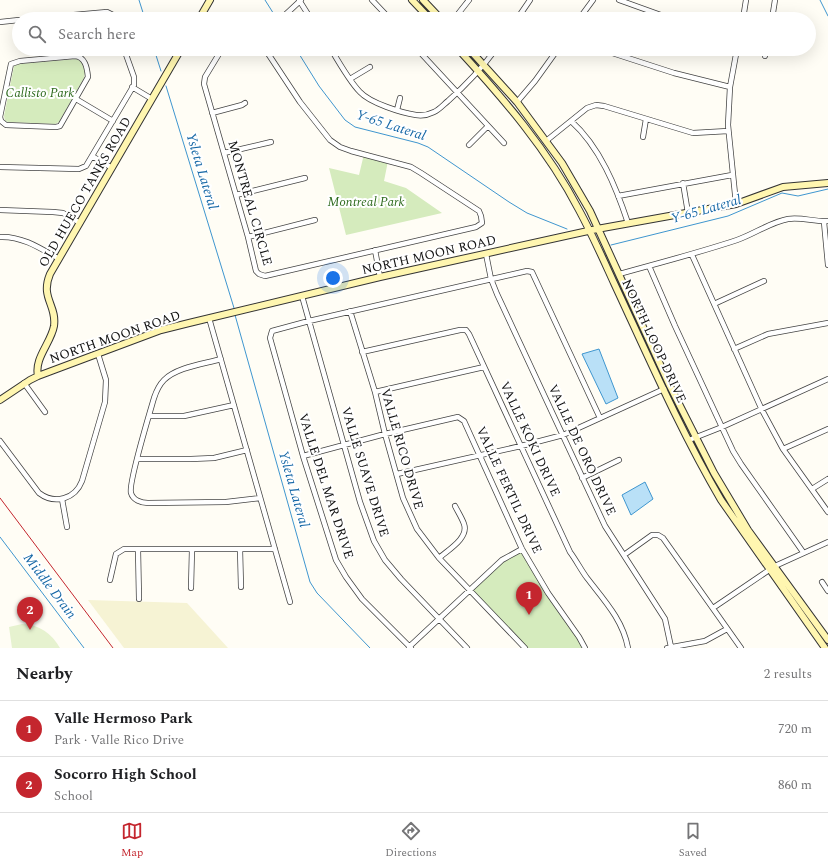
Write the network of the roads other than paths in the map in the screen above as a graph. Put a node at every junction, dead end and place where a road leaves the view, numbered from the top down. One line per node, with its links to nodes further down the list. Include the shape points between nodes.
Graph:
1 (210, 0): 12 (main road)
2 (300, 0): 13 (street); 14 (street)
3 (372, 0): 15 (street)
4 (412, 0): 16 (main road)
5 (423, 0): 17 (main road)
6 (469, 0): 18 (street)
7 (530, 0): 19 (street)
8 (593, 0): 20 (street)
9 (619, 0): 21 (street)
10 (746, 0): 22 (street)
11 (775, 0): 23 (street)
12 (203, 12)
13 (288, 12)
14 (307, 12)
15 (383, 12)
16 (423, 12)
17 (435, 12)
18 (460, 12)
19 (522, 12)
20 (584, 12)
21 (652, 12)
22 (744, 12)
23 (773, 12)
24 (12, 21): 25 (street)
25 (0, 22)
26 (126, 56): 42 (street, via 134,77)
27 (177, 56): 47 (main road, OLD HUECO TANKS ROAD)
28 (218, 56): 53 (street, MONTREAL CIRCLE, via 205,77 204,84)
29 (270, 56): 85 (street, MONTREAL CIRCLE, via 300,102 330,140 351,151 411,167 479,211 481,216 482,222 476,227)
30 (335, 56): 41 (street)
31 (425, 56): 46 (street)
32 (464, 56): 40 (main road, NORTH LOOP DRIVE)
33 (476, 56): 38 (main road, NORTH LOOP DRIVE)
34 (491, 56): 38 (street)
35 (553, 56): 50 (street)
36 (622, 56): 43 (street)
37 (736, 56): 43 (street)
38 (484, 65): 40 (street); 50 (main road, NORTH LOOP DRIVE)
39 (370, 67): 41 (street)
40 (478, 71): 46 (street); 82 (main road, NORTH LOOP DRIVE, via 533,136)
41 (350, 79): 52 (street, via 360,93)
42 (132, 87): 47 (street); 55 (street)
43 (730, 87): 58 (street)
44 (0, 88): 45 (street)
45 (6, 89): 49 (street, via 0,117 6,125 60,126); 49 (street, via 10,67 15,62 79,57 85,61 88,77)
46 (458, 92): 52 (street, via 436,111 428,114 416,115); 57 (street)
47 (152, 98): 67 (main road, OLD HUECO TANKS ROAD)
48 (400, 98): 52 (street)
49 (76, 99): 55 (street)
50 (517, 102): 60 (main road, NORTH LOOP DRIVE)
51 (245, 103): 53 (street)
52 (397, 110)
53 (212, 113): 64 (street, MONTREAL CIRCLE)
54 (646, 119): 56 (street, via 596,105 587,108); 58 (street, via 693,133); 59 (street)
55 (113, 121): 65 (street)
56 (571, 122): 60 (street); 73 (street, via 595,151)
57 (488, 126): 62 (street); 63 (street)
58 (728, 131): 68 (street)
59 (643, 137)
60 (546, 141): 81 (main road, NORTH LOOP DRIVE, via 562,163)
61 (271, 142): 64 (street)
62 (504, 143)
63 (468, 145)
64 (224, 153): 72 (street, MONTREAL CIRCLE)
65 (92, 156): 66 (street, via 86,166 79,169); 67 (street)
66 (0, 166)
67 (112, 168): 79 (main road, OLD HUECO TANKS ROAD)
68 (732, 175): 71 (street); 74 (street)
69 (305, 178): 72 (street)
70 (828, 182): 74 (main road, NORTH MOON ROAD, via 784,187)
71 (683, 183): 73 (street); 76 (street)
72 (236, 195): 83 (street, MONTREAL CIRCLE)
73 (618, 196): 80 (street)
74 (736, 204): 76 (main road, NORTH MOON ROAD)
75 (0, 210): 79 (street, via 62,213)
76 (688, 213): 80 (main road, NORTH MOON ROAD)
77 (315, 220): 83 (street)
78 (826, 222): 87 (street, via 795,218 784,220 746,237); 89 (street)
79 (80, 223): 88 (main road, OLD HUECO TANKS ROAD)
80 (628, 223): 81 (main road, NORTH MOON ROAD)
81 (598, 229): 82 (main road, NORTH MOON ROAD); 91 (main road, NORTH LOOP DRIVE)
82 (590, 231): 86 (main road, NORTH MOON ROAD); 109 (main road, NORTH LOOP DRIVE)
83 (248, 236): 85 (street, MONTREAL CIRCLE, via 256,271 265,276)
84 (0, 237): 88 (street, via 12,237 27,242)
85 (375, 250): 92 (street)
86 (486, 254): 92 (main road, NORTH MOON ROAD); 93 (street, VALLE DE ORO DRIVE)
87 (692, 255): 90 (street); 96 (street)
88 (59, 259): 106 (main road, OLD HUECO TANKS ROAD, via 47,283 46,292 54,314 54,326 37,366)
89 (828, 265)
90 (649, 266): 91 (street); 117 (street)
91 (619, 274): 121 (main road, NORTH LOOP DRIVE)
92 (380, 277): 95 (main road, NORTH MOON ROAD)
93 (491, 279): 97 (street); 116 (street, via 532,272); 120 (street, VALLE DE ORO DRIVE)
94 (764, 281): 96 (street)
95 (302, 296): 98 (main road, NORTH MOON ROAD); 99 (street, VALLE SUAVE DRIVE)
96 (714, 304): 101 (street)
97 (350, 311): 99 (street); 102 (street, VALLE RICO DRIVE)
98 (209, 318): 103 (main road, NORTH MOON ROAD, via 161,330); 104 (street)
99 (309, 321): 124 (street, VALLE SUAVE DRIVE); 129 (street, VALLE DEL MAR DRIVE, via 272,331 270,338)
100 (828, 323): 101 (street, via 768,334)
101 (734, 349): 113 (street)
102 (362, 352): 105 (street, VALLE KOKI DRIVE, via 466,330); 110 (street, VALLE RICO DRIVE)
103 (98, 354): 106 (main road, NORTH MOON ROAD); 137 (street, via 106,380 103,408 80,486 71,496)
104 (221, 359): 112 (street); 115 (street, via 169,376 159,387)
105 (484, 367): 110 (street); 125 (street, VALLE KOKI DRIVE)
106 (38, 376): 108 (main road, NORTH MOON ROAD)
107 (828, 379): 113 (street)
108 (24, 383): 111 (main road, NORTH MOON ROAD); 114 (street)
109 (664, 389): 116 (street); 122 (main road, NORTH LOOP DRIVE)
110 (375, 392): 119 (street, VALLE RICO DRIVE)
111 (0, 400)
112 (234, 404): 115 (street, via 184,416); 127 (street)
113 (762, 410): 117 (street); 126 (street)
114 (45, 412)
115 (150, 416): 130 (street)
116 (600, 418): 120 (street)
117 (722, 427): 121 (street); 147 (street, via 741,464)
118 (828, 429): 126 (street)
119 (385, 434): 124 (street, VALLE FERTIL DRIVE); 128 (street, VALLE FERTIL DRIVE, via 458,417 464,420); 132 (street, VALLE RICO DRIVE)
120 (563, 435): 125 (street); 133 (street, VALLE DE ORO DRIVE)
121 (695, 437): 122 (street); 150 (main road, NORTH LOOP DRIVE)
122 (688, 440): 150 (main road, NORTH LOOP DRIVE, via 721,500)
123 (0, 441): 137 (street, via 39,493 50,499)
124 (344, 445): 129 (street, VALLE FERTIL DRIVE); 160 (street, VALLE SUAVE DRIVE, via 374,541 385,560)
125 (521, 446): 128 (street); 167 (street, VALLE KOKI DRIVE, via 570,552 626,634)
126 (783, 449): 135 (street)
127 (247, 450): 130 (street, via 214,458 191,460); 136 (street)
128 (481, 455): 132 (street); 146 (street, VALLE FERTIL DRIVE)
129 (303, 456): 163 (street, VALLE DEL MAR DRIVE, via 336,560 362,599)
130 (137, 459): 136 (street, via 130,489 133,497 141,502 226,502)
131 (619, 460): 133 (street)
132 (397, 474): 149 (street, VALLE RICO DRIVE, via 403,498 417,529)
133 (582, 478): 148 (street, VALLE DE ORO DRIVE, via 605,526)
134 (828, 479): 135 (street)
135 (812, 489): 139 (street)
136 (260, 498): 145 (street)
137 (62, 499): 140 (street)
138 (455, 506): 149 (street, via 465,530 462,537)
139 (828, 512)
140 (66, 527)
141 (828, 542): 147 (street)
142 (138, 549): 143 (street); 151 (street, via 124,549 118,552); 157 (street)
143 (192, 549): 144 (street); 154 (street)
144 (240, 549): 145 (street); 153 (street)
145 (275, 549): 158 (street)
146 (522, 549): 155 (street, via 502,560); 166 (street, VALLE FERTIL DRIVE)
147 (803, 552): 150 (street)
148 (624, 555): 159 (street, via 652,535 658,535 663,538); 168 (street, VALLE DE ORO DRIVE, via 665,619)
149 (439, 558): 155 (street, VALLE RICO DRIVE)
150 (772, 568): 159 (street); 162 (main road, NORTH LOOP DRIVE); 170 (main road, NORTH LOOP DRIVE)
151 (110, 580)
152 (822, 582): 156 (street)
153 (241, 587)
154 (191, 588)
155 (470, 589): 160 (street); 165 (street, VALLE RICO DRIVE)
156 (828, 591)
157 (139, 599)
158 (290, 602)
159 (713, 608): 161 (street)
160 (439, 619): 163 (street); 164 (street, VALLE SUAVE DRIVE)
161 (727, 630): 168 (street, via 705,641); 169 (street)
162 (828, 640)
163 (410, 647)
164 (467, 648)
165 (525, 648)
166 (585, 648)
167 (628, 648)
168 (669, 648)
169 (741, 648)
170 (826, 648)

